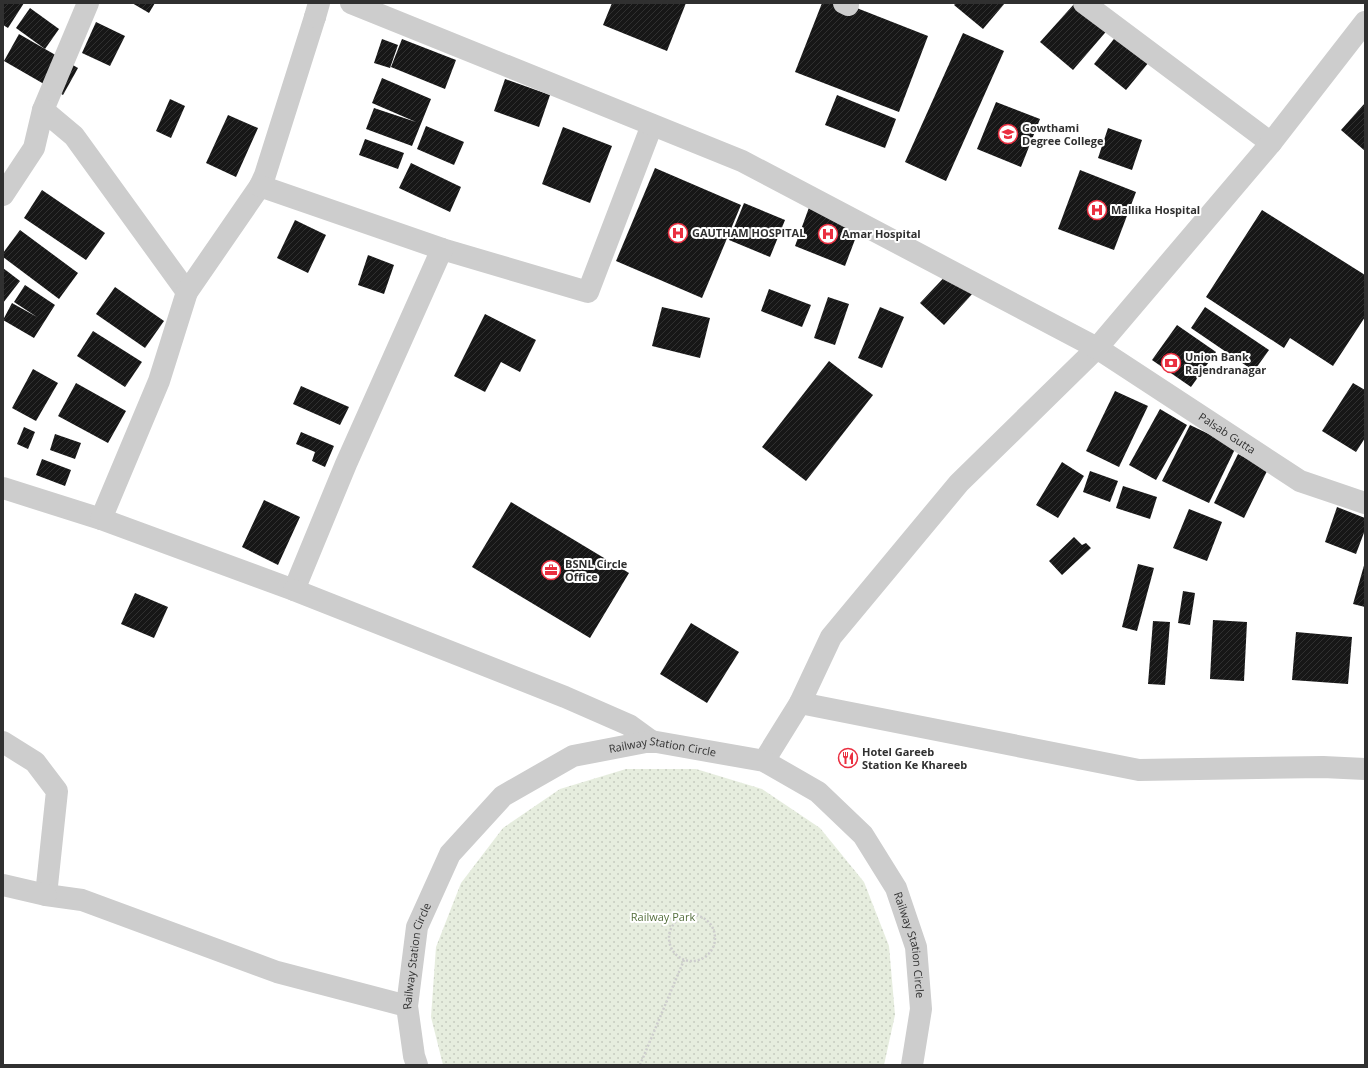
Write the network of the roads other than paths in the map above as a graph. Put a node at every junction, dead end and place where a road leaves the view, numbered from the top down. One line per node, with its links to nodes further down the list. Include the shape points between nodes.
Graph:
1 (88, 3): 6 (street)
2 (351, 3): 7 (street, Palsab Gutta)
3 (1084, 3): 8 (street)
4 (317, 10): 9 (street)
5 (1365, 22): 8 (street)
6 (42, 110): 10 (street, via 34,148); 12 (street, via 74,136)
7 (652, 124): 11 (street, via 588,292); 13 (street, Palsab Gutta, via 742,161)
8 (1271, 143): 13 (street)
9 (260, 186): 11 (street); 12 (street)
10 (3, 195)
11 (442, 249): 17 (street, via 346,464)
12 (187, 292): 16 (street, via 159,381)
13 (1097, 348): 15 (street, Palsab Gutta, via 1300,480); 18 (street, via 953,489 831,636)
14 (3, 488): 16 (street)
15 (1365, 503)
16 (101, 519): 17 (street)
17 (294, 590): 19 (street, via 565,697 629,725)
18 (800, 703): 21 (street); 22 (street, via 1139,770 1323,767)
19 (651, 741): 21 (street, Railway Station Circle); 25 (street, Railway Station Circle, via 573,756 503,796 450,854 417,927)
20 (3, 742): 24 (street, via 35,762 57,791)
21 (764, 761): 27 (street, Railway Station Circle, via 818,792 863,835 896,888 916,947 921,1009)
22 (1365, 769)
23 (3, 885): 24 (street)
24 (46, 895): 25 (street, via 82,900 277,972)
25 (407, 1006): 26 (street, Railway Station Circle)
26 (417, 1065)
27 (912, 1065)

